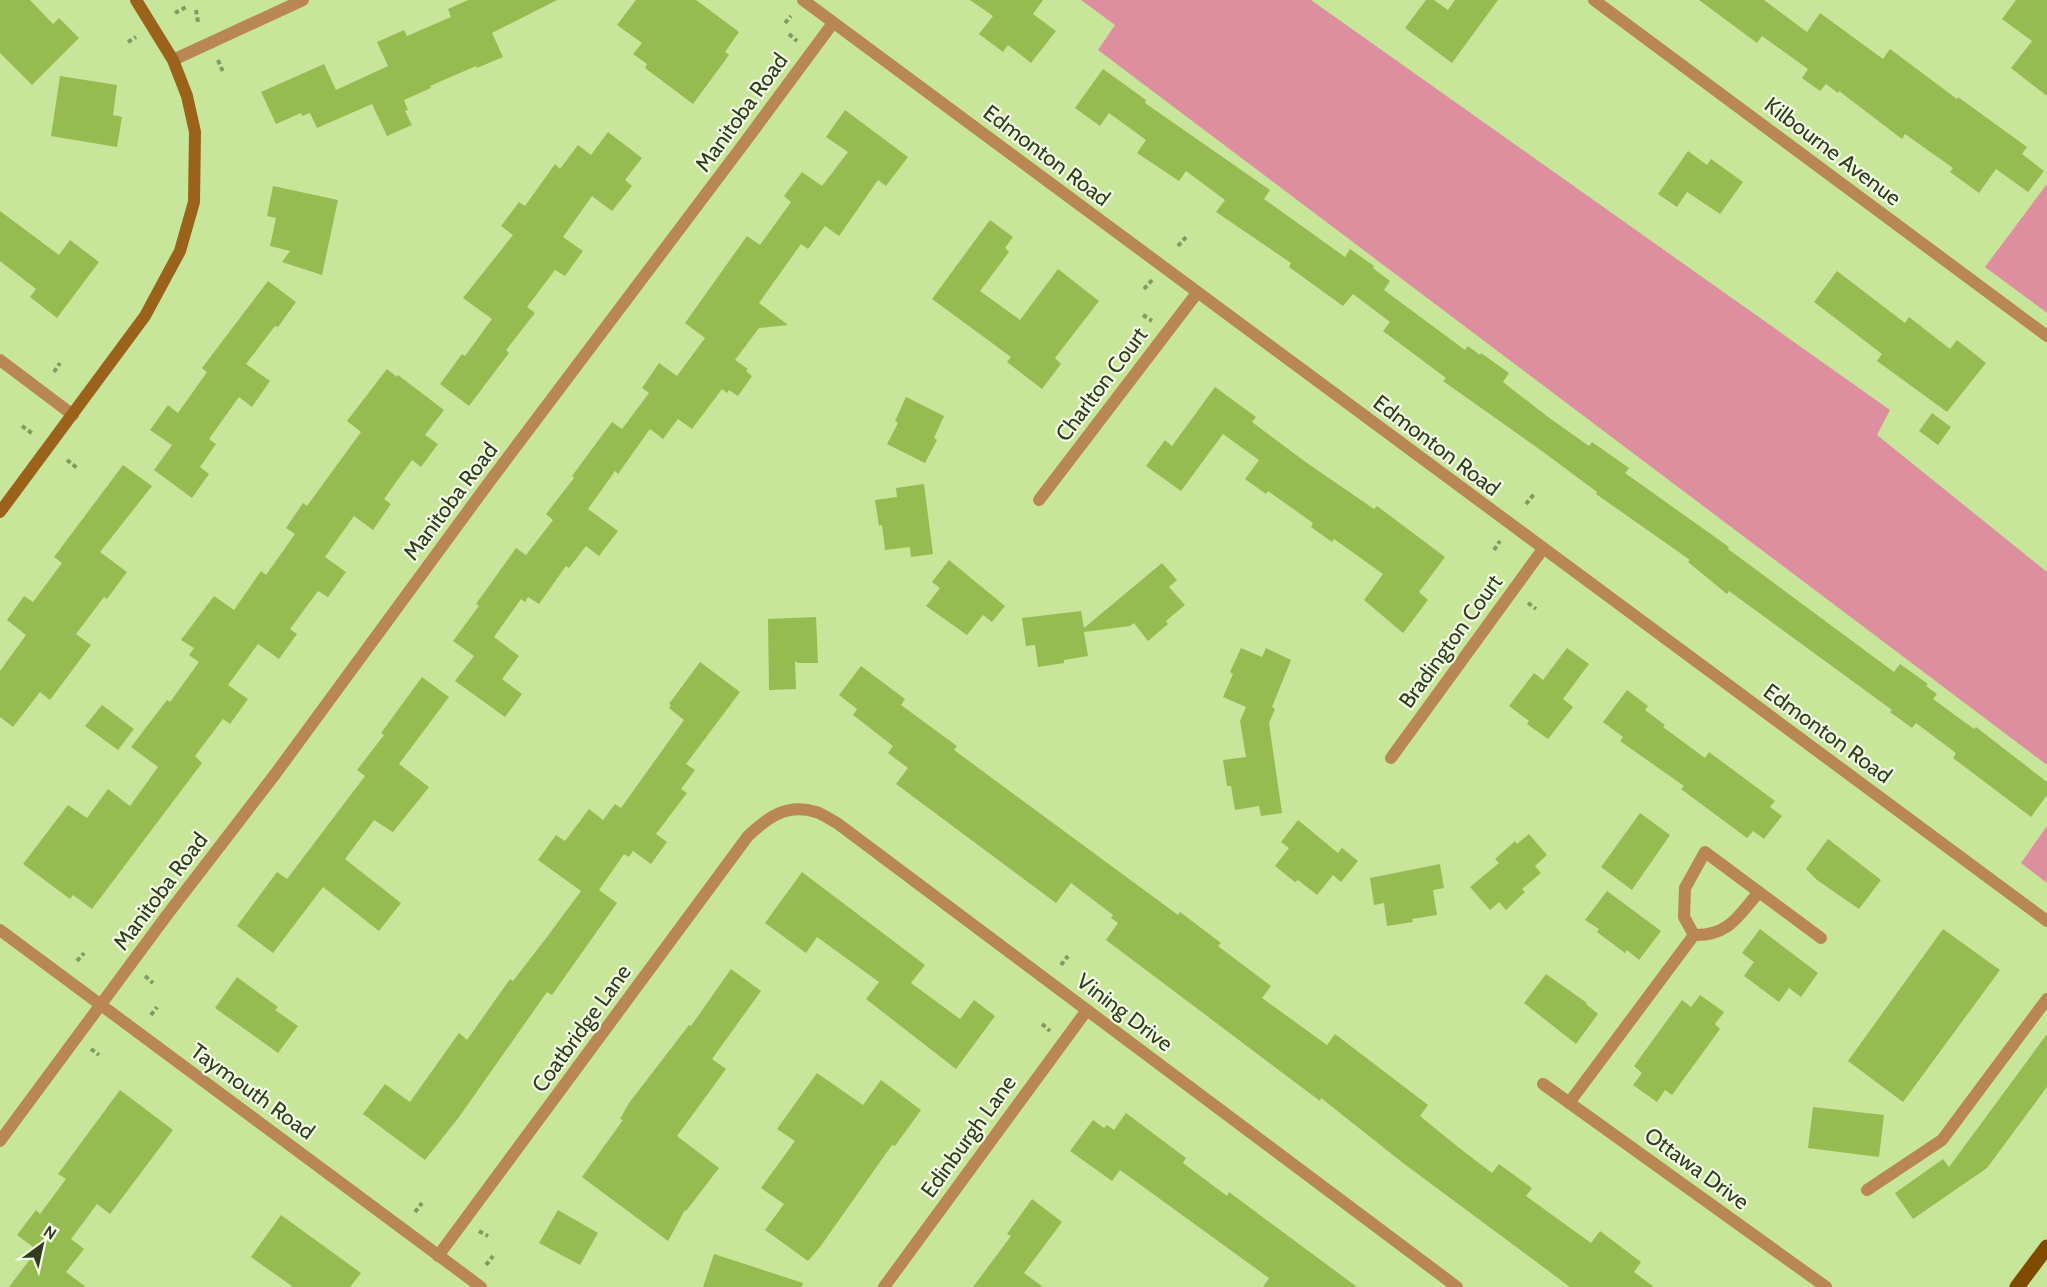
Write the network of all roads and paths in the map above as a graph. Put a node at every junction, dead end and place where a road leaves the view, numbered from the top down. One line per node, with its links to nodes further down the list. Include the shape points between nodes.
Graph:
1 (136, 0): 14 (street)
2 (303, 0): 14 (street)
3 (803, 0): 11 (street, Edmonton Road)
4 (1594, 0): 24 (street, Kilbourne Avenue)
5 (188, 6): 7 (path)
6 (196, 10): 9 (path)
7 (175, 13)
8 (794, 14): 10 (path)
9 (198, 22)
10 (785, 23)
11 (833, 23): 21 (street, Edmonton Road); 56 (street, Manitoba Road)
12 (789, 34): 13 (path)
13 (798, 41)
14 (173, 60): 28 (street, via 195,132 194,202 180,251 145,316)
15 (217, 60): 16 (path)
16 (223, 72)
17 (1187, 236): 18 (path)
18 (1178, 246)
19 (1152, 280): 20 (path)
20 (1144, 289)
21 (1197, 293): 34 (street, Charlton Court); 38 (street, Edmonton Road)
22 (1143, 315): 23 (path)
23 (1153, 322)
24 (2047, 336)
25 (0, 360): 28 (street)
26 (60, 363): 27 (path)
27 (54, 372)
28 (73, 415): 36 (street)
29 (22, 426): 30 (path)
30 (33, 434)
31 (67, 460): 32 (path)
32 (77, 468)
33 (1534, 494): 35 (path)
34 (1039, 500)
35 (1526, 504)
36 (0, 512)
37 (1502, 538): 39 (path)
38 (1543, 549): 42 (street, Bradington Court); 45 (street, Edmonton Road)
39 (1494, 550)
40 (1527, 603): 41 (path)
41 (1536, 609)
42 (1391, 758)
43 (758, 826): 58 (street, Vining Drive, via 767,818 792,810 816,812 837,823); 71 (street, Coatbridge Lane)
44 (1759, 892): 47 (street, via 1729,926 1710,935); 47 (street, via 1705,852 1686,888 1684,917); 48 (street)
45 (2047, 921)
46 (0, 930): 56 (street, Taymouth Road)
47 (1694, 935): 63 (street)
48 (1821, 938)
49 (84, 953): 51 (path)
50 (1068, 956): 52 (path)
51 (77, 961)
52 (1061, 965)
53 (144, 976): 54 (path)
54 (153, 983)
55 (2047, 999): 65 (street, via 1942,1140)
56 (100, 1005): 64 (street, Manitoba Road); 71 (street, Taymouth Road)
57 (157, 1007): 59 (path)
58 (1087, 1010): 75 (street, Edinburgh Lane); 76 (street, Vining Drive)
59 (151, 1015)
60 (90, 1049): 61 (path)
61 (99, 1055)
62 (1543, 1084): 63 (street, Ottawa Drive)
63 (1569, 1103): 77 (street, Ottawa Drive)
64 (0, 1141)
65 (1868, 1190)
66 (422, 1203): 67 (path)
67 (415, 1212)
68 (479, 1230): 69 (path)
69 (488, 1236)
70 (2047, 1247): 78 (main road)
71 (438, 1256): 74 (street, Taymouth Road)
72 (493, 1256): 73 (path)
73 (486, 1265)
74 (481, 1287)
75 (884, 1287)
76 (1457, 1287)
77 (1826, 1287)
78 (2017, 1287)

